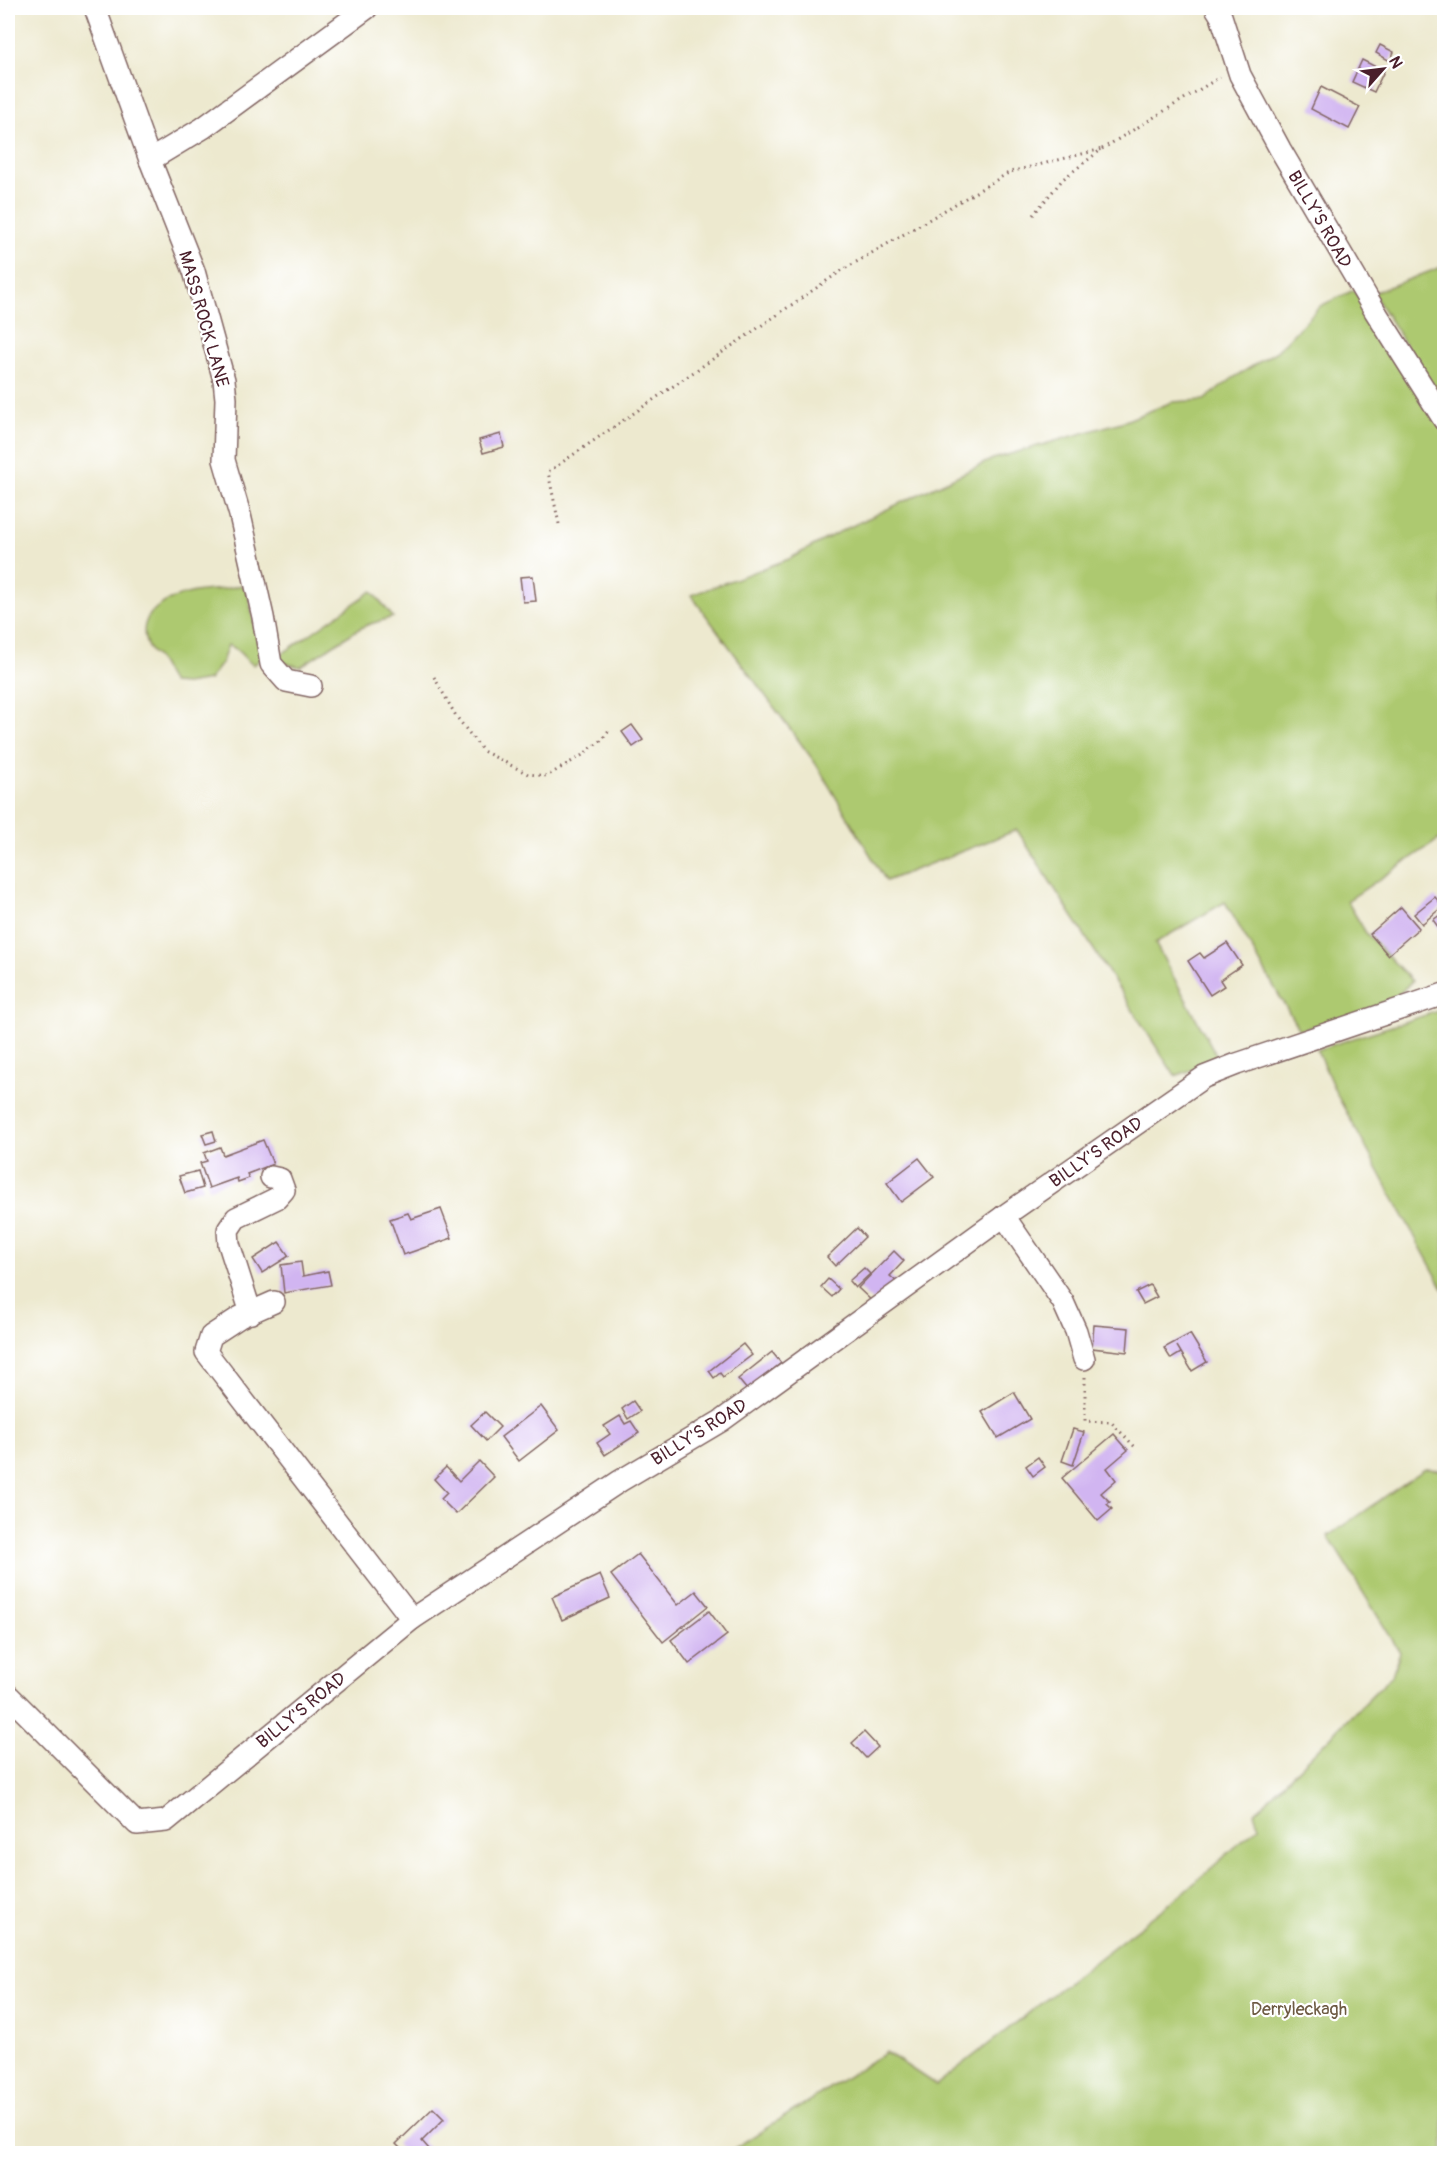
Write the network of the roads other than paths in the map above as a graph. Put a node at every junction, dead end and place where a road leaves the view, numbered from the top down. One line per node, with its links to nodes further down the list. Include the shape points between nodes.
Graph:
1 (95, 8): 4 (street, MASS ROCK LANE)
2 (367, 8): 4 (street, via 203,128)
3 (1216, 8): 5 (street, BILLY'S ROAD, via 1240,75 1316,212)
4 (150, 160): 6 (street, MASS ROCK LANE, via 194,271 224,380 224,460 240,515 271,664 286,681)
5 (1444, 420)
6 (311, 686)
7 (1444, 994): 9 (street, BILLY'S ROAD, via 1204,1077)
8 (271, 1177): 11 (street, via 280,1179 284,1190 277,1198 236,1218 228,1230)
9 (1004, 1216): 12 (street, via 1063,1302); 13 (street, BILLY'S ROAD, via 721,1421 620,1481)
10 (274, 1302): 11 (street)
11 (251, 1313): 13 (street, via 211,1336 207,1352)
12 (1084, 1359)
13 (412, 1620): 14 (street, BILLY'S ROAD, via 166,1821 137,1824)
14 (8, 1695)

